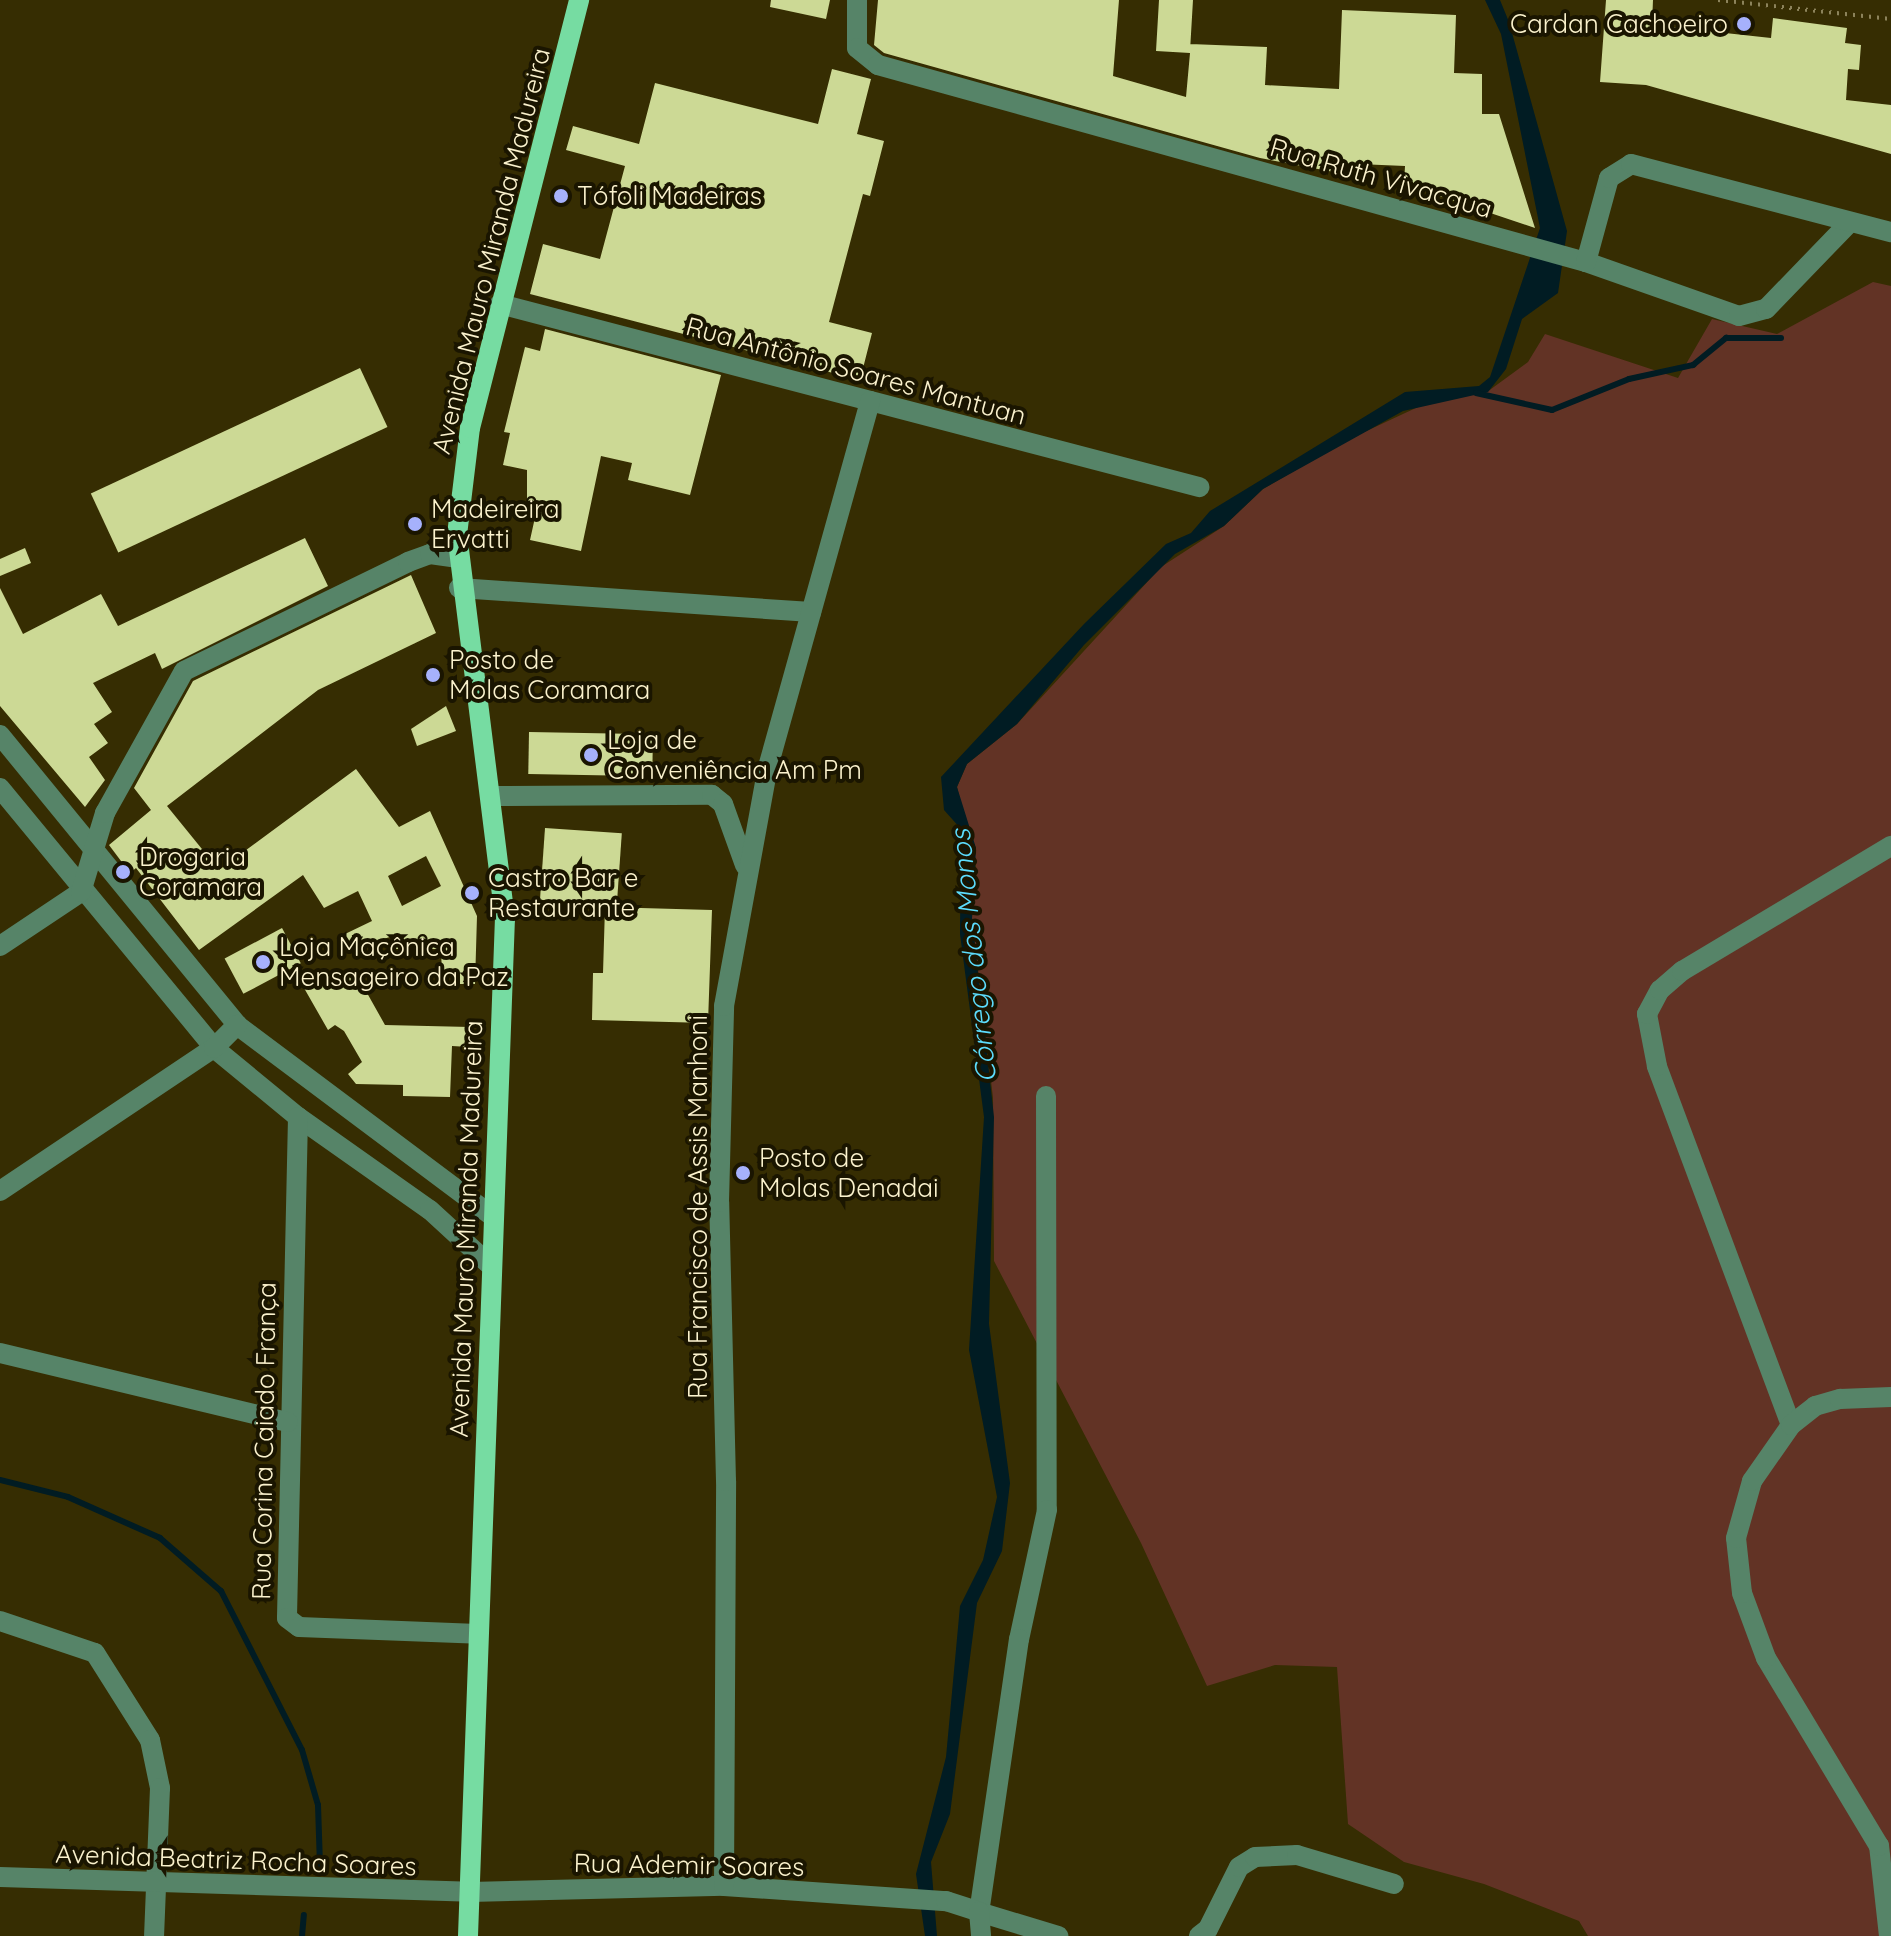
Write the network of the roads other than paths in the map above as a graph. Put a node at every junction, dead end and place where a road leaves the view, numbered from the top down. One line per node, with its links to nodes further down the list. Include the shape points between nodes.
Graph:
1 (857, 0): 5 (street, Rua Ruth Vivacqua, via 854,38 863,59)
2 (580, 5): 6 (main road, Avenida Mauro Miranda Madureira)
3 (1849, 223): 4 (street); 5 (street, Rua Ruth Vivacqua, via 1766,309 1748,316); 5 (street, via 1623,166 1609,178)
4 (1891, 232)
5 (1578, 260)
6 (500, 304): 7 (street, Rua Antônio Soares Mantuan); 9 (main road, Avenida Mauro Miranda Madureira, via 470,428)
7 (870, 401): 8 (street, Rua Antônio Soares Mantuan); 11 (street, Rua Francisco de Assis Manhoni)
8 (1199, 487)
9 (457, 558): 10 (main road, Avenida Mauro Miranda Madureira); 17 (street, via 430,554 408,562 184,671 105,813)
10 (459, 588): 11 (street); 15 (main road, Avenida Mauro Miranda Madureira)
11 (811, 612): 18 (street, Rua Francisco de Assis Manhoni)
12 (0, 735): 13 (street)
13 (37, 783): 14 (street); 17 (street)
14 (6, 796): 19 (street)
15 (492, 796): 18 (street, via 712,795 723,804); 26 (main road, Avenida Mauro Miranda Madureira, via 505,919)
16 (1891, 846): 31 (street, via 1682,971 1660,990 1647,1014 1657,1066)
17 (90, 852): 19 (street); 21 (street)
18 (746, 869): 36 (street, Rua Francisco de Assis Manhoni, via 724,1006 719,1202 726,1481)
19 (81, 892): 20 (street); 22 (street)
20 (0, 946)
21 (237, 1025): 22 (street); 26 (street)
22 (214, 1048): 24 (street); 25 (street)
23 (1046, 1096): 39 (street, via 1047,1510 1019,1639)
24 (298, 1117): 27 (street, via 430,1210); 30 (street, Rua Corina Caiado França)
25 (0, 1191)
26 (491, 1215): 27 (main road, Avenida Mauro Miranda Madureira)
27 (489, 1264): 33 (main road, Avenida Mauro Miranda Madureira)
28 (0, 1353): 30 (street)
29 (1891, 1397): 31 (street, via 1840,1399 1815,1406)
30 (288, 1422): 33 (street, Rua Corina Caiado França, via 285,1596 291,1625)
31 (1791, 1425): 45 (street, via 1741,1506 1736,1538 1742,1593 1793,1708 1879,1846)
32 (0, 1621): 37 (street, via 72,1640 110,1669 157,1762)
33 (478, 1634): 38 (main road, Avenida Mauro Miranda Madureira)
34 (0, 1877): 37 (street, Avenida Beatriz Rocha Soares)
35 (1394, 1884): 44 (street, via 1297,1855 1255,1857 1239,1867)
36 (724, 1886): 38 (street, Rua Ademir Soares); 39 (street, Rua Ademir Soares, via 946,1901)
37 (155, 1887): 38 (street, Avenida Beatriz Rocha Soares); 40 (street)
38 (470, 1892): 41 (main road, Avenida Mauro Miranda Madureira)
39 (979, 1912): 42 (street); 43 (street, Rua Ademir Soares)
40 (154, 1936)
41 (468, 1936)
42 (981, 1936)
43 (1058, 1936)
44 (1199, 1936)
45 (1889, 1936)

